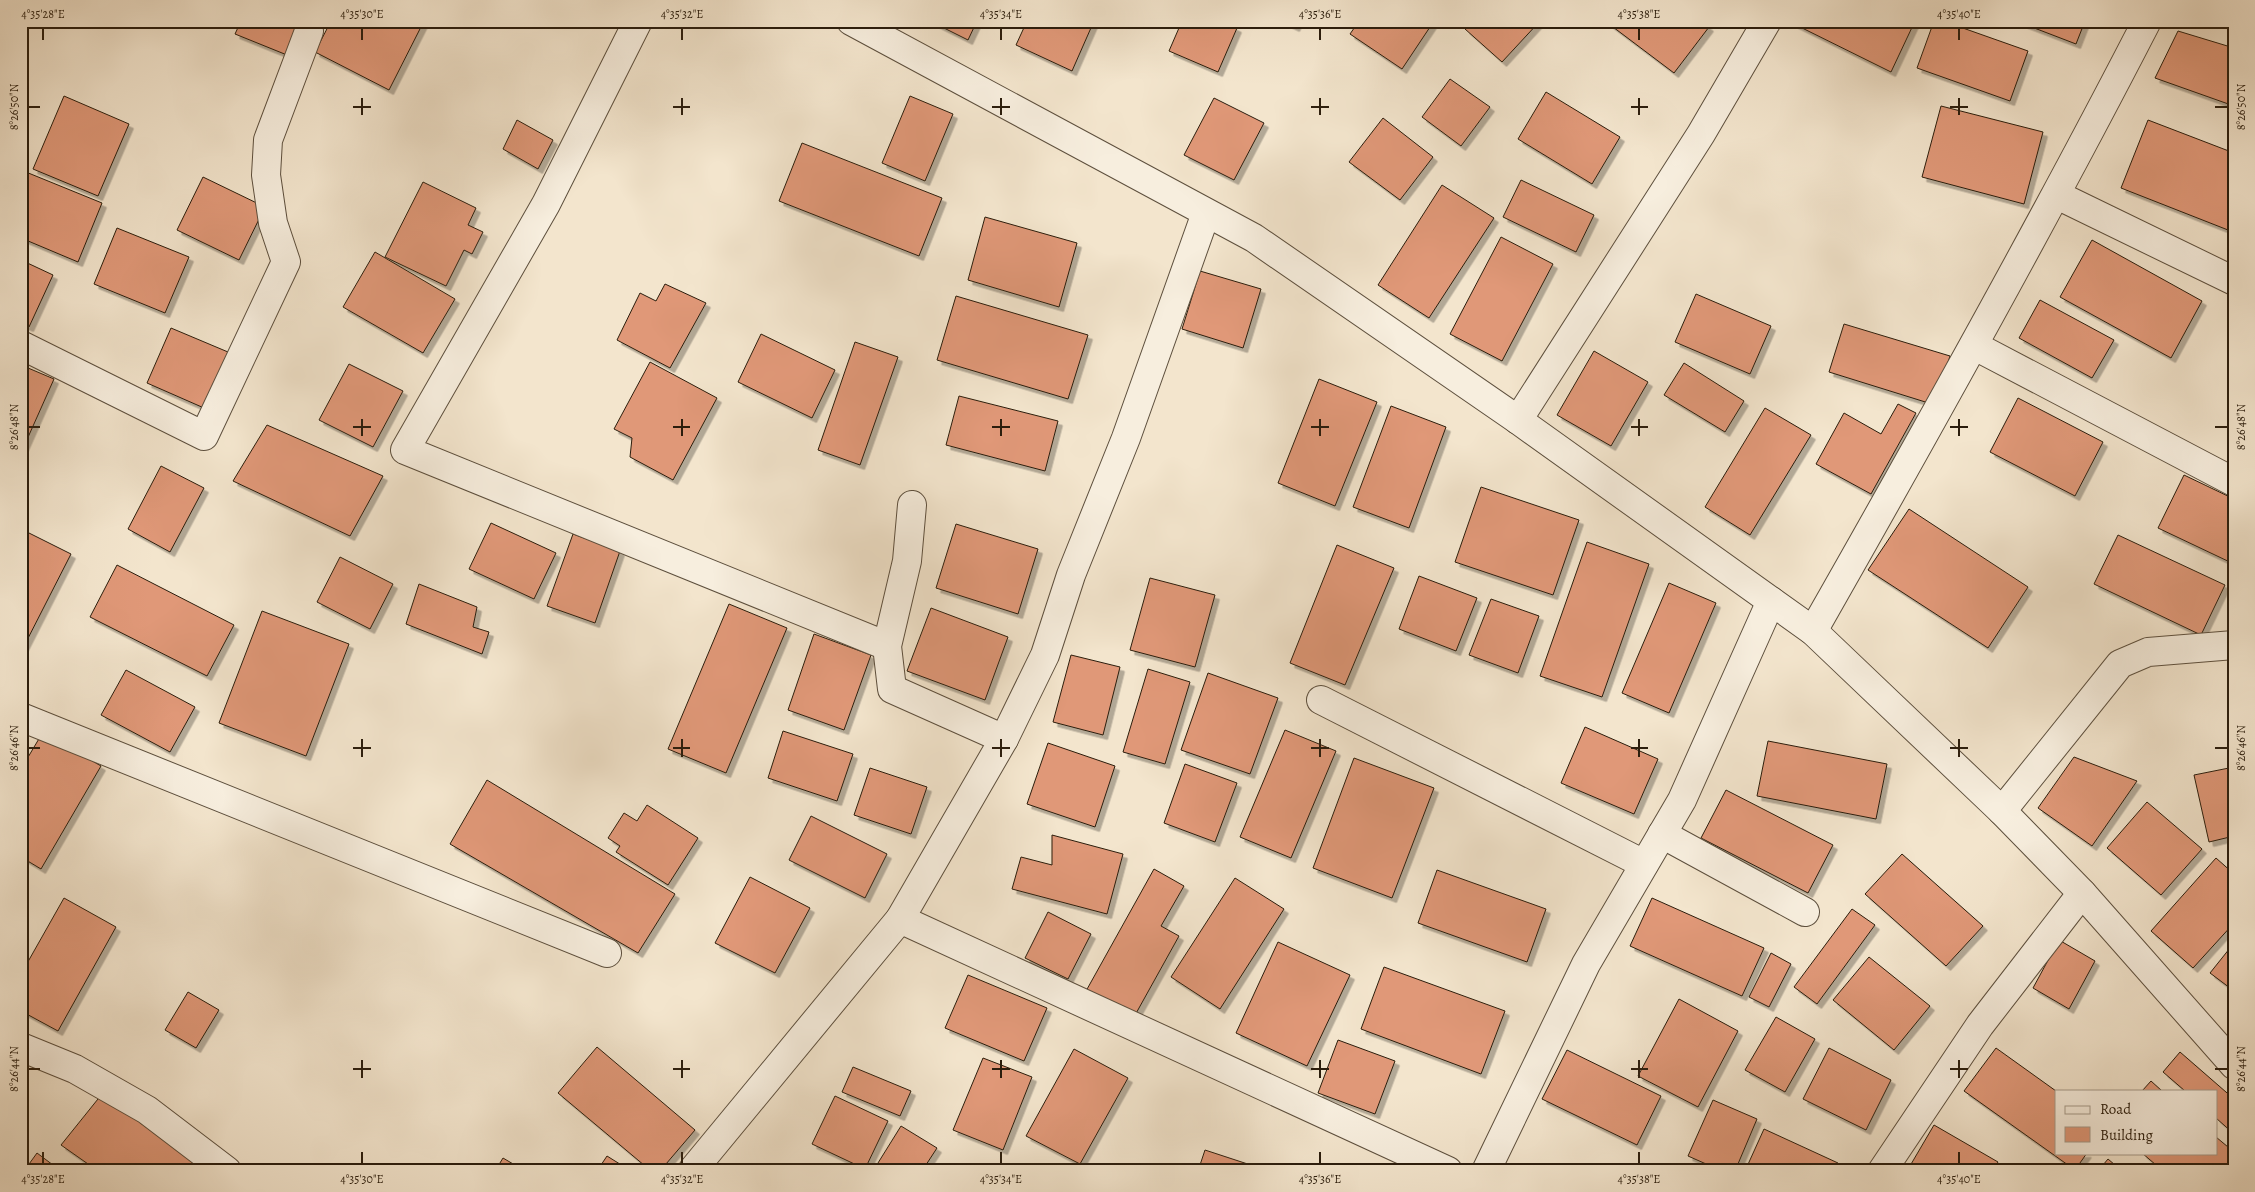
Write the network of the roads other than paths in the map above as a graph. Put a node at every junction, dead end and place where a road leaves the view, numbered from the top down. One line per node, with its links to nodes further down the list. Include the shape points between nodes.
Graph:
1 (638, 21): 17 (street, via 546,204 405,450)
2 (852, 21): 7 (street)
3 (1767, 21): 11 (street, via 1701,134)
4 (2147, 21): 6 (street)
5 (309, 31): 9 (street, via 268,140 266,175 273,224 286,262 204,436)
6 (2057, 195): 8 (street); 10 (street)
7 (1206, 212): 11 (street, via 1254,238); 20 (street, via 1126,438 1070,575 1045,655)
8 (2234, 281)
9 (21, 345)
10 (1975, 346): 12 (street); 15 (street)
11 (1518, 420): 14 (street)
12 (2234, 482)
13 (912, 505): 17 (street, via 907,561)
14 (1771, 601): 15 (street); 22 (street, via 1682,800)
15 (1813, 631): 21 (street)
16 (2234, 645): 21 (street, via 2148,652 2120,664)
17 (887, 646): 20 (street, via 892,689)
18 (1320, 700): 23 (street)
19 (21, 717): 27 (street)
20 (1004, 739): 26 (street)
21 (2002, 811): 24 (street)
22 (1662, 834): 23 (street); 25 (street)
23 (1644, 864): 33 (street, via 1586,964)
24 (2082, 893): 29 (street); 34 (street, via 1980,1025)
25 (1804, 912)
26 (900, 918): 31 (street); 32 (street)
27 (607, 953)
28 (21, 1047): 30 (street, via 75,1069 147,1110)
29 (2234, 1065)
30 (227, 1171)
31 (692, 1171)
32 (1448, 1171)
33 (1486, 1171)
34 (1882, 1171)

